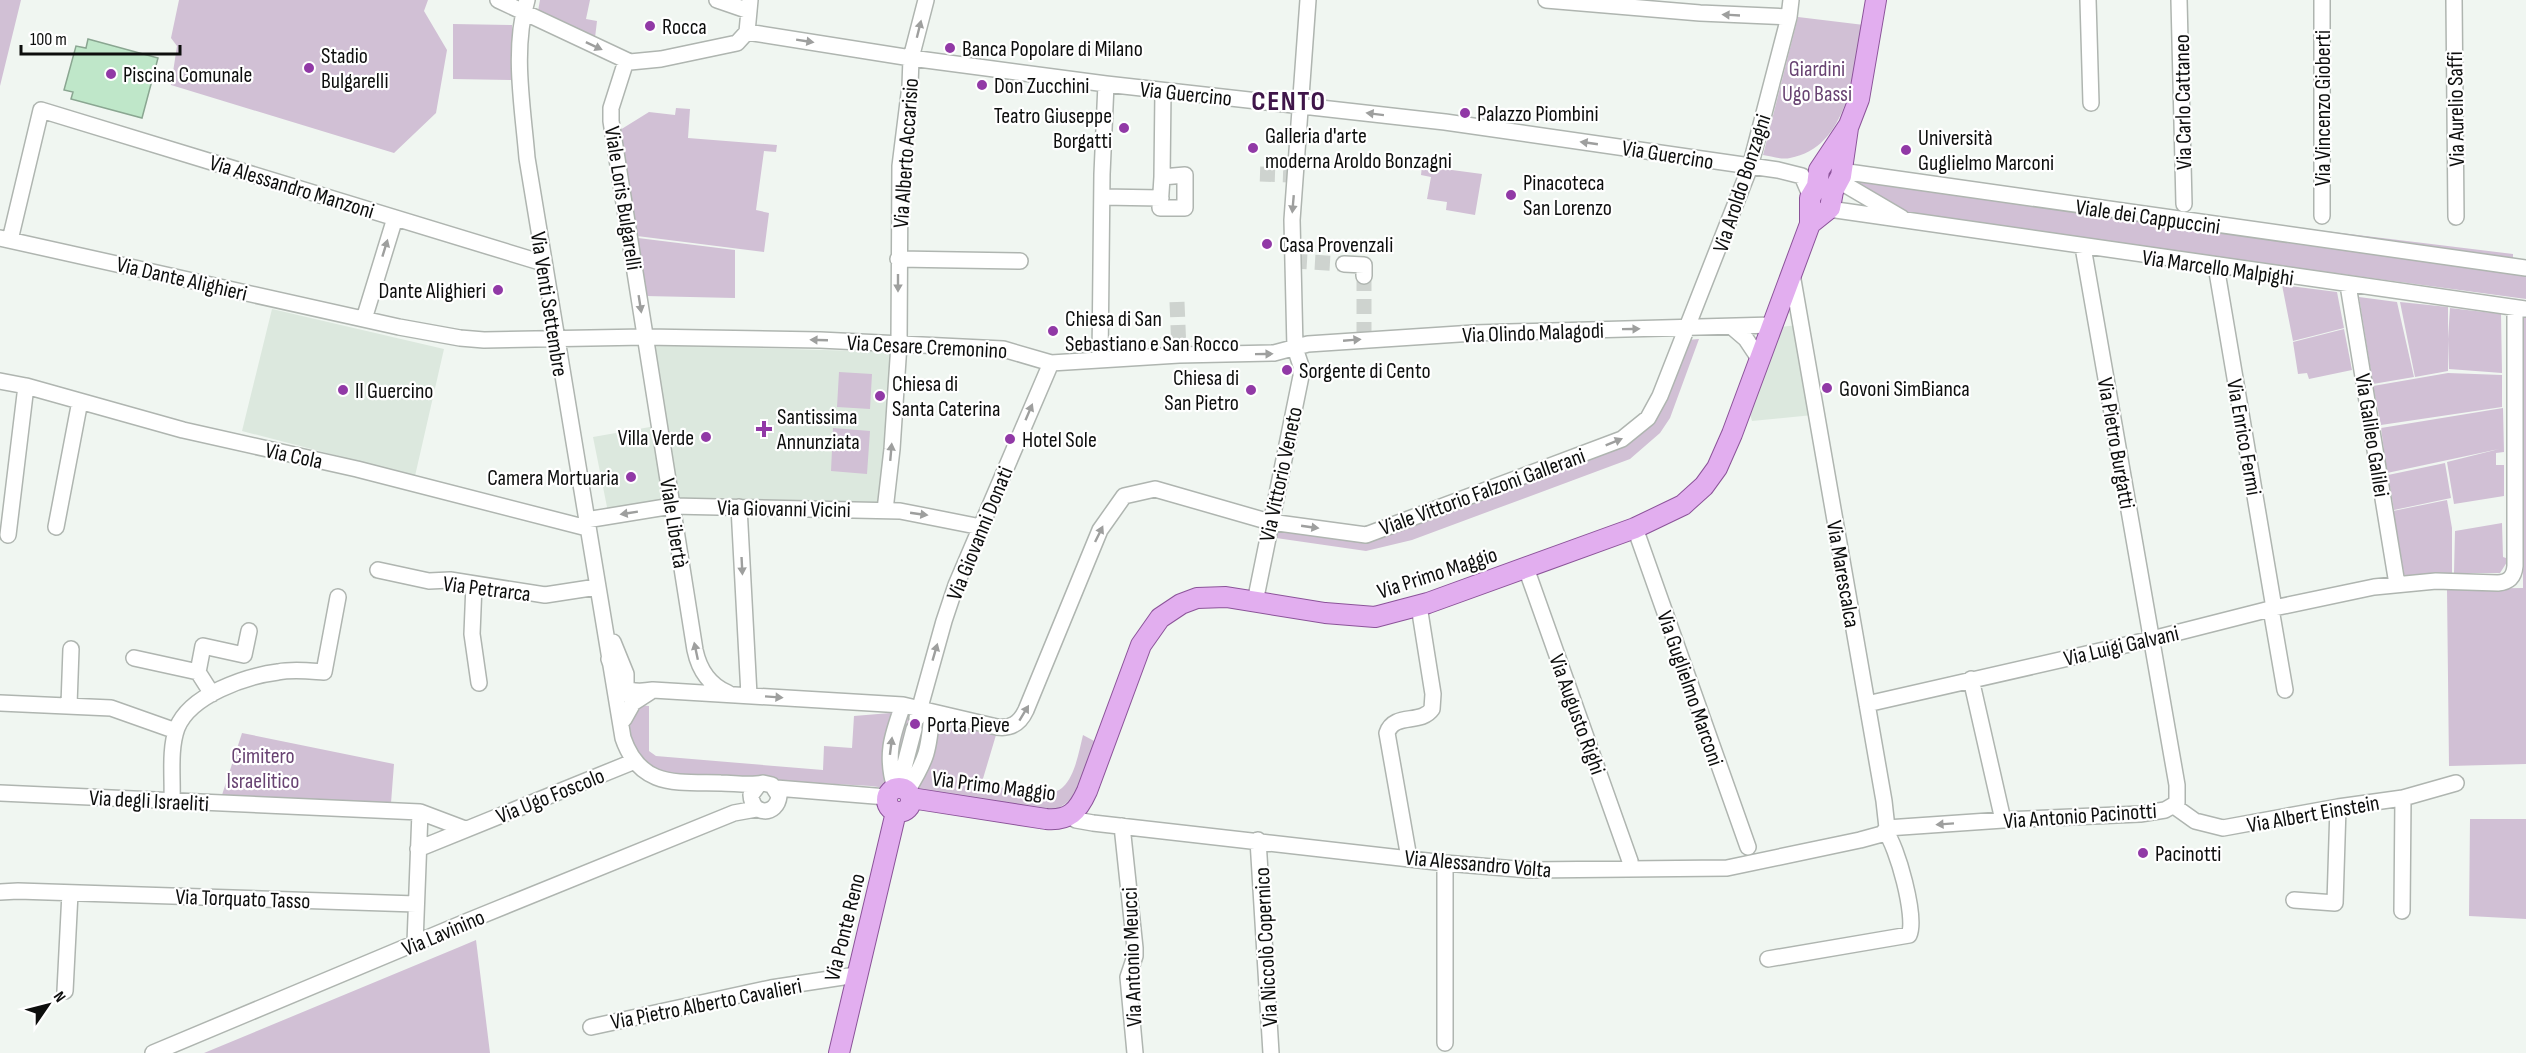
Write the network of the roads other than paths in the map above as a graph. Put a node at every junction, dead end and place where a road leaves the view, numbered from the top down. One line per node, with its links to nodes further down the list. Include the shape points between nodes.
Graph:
1 (498, 0): 13 (street)
2 (717, 0): 12 (street)
3 (926, 0): 16 (street, Via Alberto Accarisio, one-way to 3)
4 (1308, 0): 21 (street, Via Vittorio Veneto)
5 (1546, 0): 14 (street, one-way to 5)
6 (1791, 0): 14 (street, Via Aroldo Bonzagni)
7 (1876, 0): 23 (main road, Via Primo Maggio, via 1846,153)
8 (2088, 0): 20 (street)
9 (2179, 0): 27 (street, Via Carlo Cattaneo)
10 (2322, 0): 29 (street, Via Vincenzo Gioberti)
11 (2454, 0): 30 (street, Via Aurelio Saffi)
12 (750, 6): 15 (street)
13 (525, 7): 17 (street, one-way to 17); 37 (street, Via Venti Settembre, via 521,62 526,159)
14 (1789, 17): 22 (street, Via Aroldo Bonzagni)
15 (747, 32): 16 (street, Via Guercino, one-way to 16); 17 (street, via 737,43 717,48)
16 (911, 58): 18 (street, Via Guercino); 35 (street, Via Alberto Accarisio, via 900,166)
17 (626, 61): 51 (street, Viale Loris Bulgarelli, one-way to 51, via 611,114)
18 (1106, 84): 19 (street, Via Guercino); 25 (street)
19 (1163, 91): 21 (street, Via Guercino); 24 (street)
20 (2091, 103)
21 (1301, 105): 22 (street, Via Guercino, one-way to 21); 54 (street, Via Vittorio Veneto, one-way to 54, via 1293,175)
22 (1750, 167): 23 (street, Via Guercino); 49 (street, Via Aroldo Bonzagni)
23 (1825, 172): 28 (street); 28 (main road, Via Primo Maggio, via 1833,191); 32 (street, Via Marcello Malpighi); 40 (street, Viale dei Cappuccini)
24 (1162, 177): 26 (street); 26 (street, via 1185,175 1185,208 1160,208)
25 (1102, 197): 26 (street); 55 (street)
26 (1161, 198)
27 (2184, 204)
28 (1817, 210): 32 (street, Via Marcello Malpighi); 41 (main road, Via Primo Maggio)
29 (2322, 216)
30 (2456, 217)
31 (395, 218): 33 (street, Via Alessandro Manzoni, via 41,110); 37 (street, Via Alessandro Manzoni); 45 (street, one-way to 31)
32 (1910, 222): 34 (street, Via Marcello Malpighi)
33 (5, 239): 45 (street, Via Dante Alighieri)
34 (2083, 248): 39 (street, Via Marcello Malpighi); 81 (street, Via Pietro Burgatti)
35 (898, 260): 36 (street); 52 (street, Via Alberto Accarisio, one-way to 52)
36 (1020, 261)
37 (543, 263): 50 (street, Via Venti Settembre)
38 (1344, 264): 42 (street, via 1364,266)
39 (2216, 266): 43 (street, Via Marcello Malpighi); 79 (street, Via Enrico Fermi)
40 (2526, 268)
41 (1792, 274): 46 (street, Via Marescalca); 47 (main road, Via Primo Maggio)
42 (1364, 276)
43 (2348, 285): 44 (street, Via Marcello Malpighi); 73 (street, Via Galileo Galilei)
44 (2520, 308): 73 (street, Via Luigi Galvani, via 2513,575 2503,583)
45 (364, 319): 50 (street, Via Dante Alighieri, via 471,340)
46 (1800, 320): 47 (street); 95 (street, Via Marescalca)
47 (1774, 323): 48 (street, Via Olindo Malagodi); 56 (main road, Via Primo Maggio)
48 (1732, 327): 49 (street, Via Olindo Malagodi); 56 (street)
49 (1688, 328): 54 (street, Via Olindo Malagodi, one-way to 49, via 1353,340 1474,333); 64 (street, Viale Vittorio Falzoni Gallerani, one-way to 49, via 1366,535 1622,439 1648,418)
50 (556, 338): 51 (street, Via Cesare Cremonino); 65 (street, Via Venti Settembre)
51 (645, 339): 52 (street, Via Cesare Cremonino, one-way to 51); 53 (street); 61 (street, Viale Libertà)
52 (899, 344): 57 (street, Via Cesare Cremonino, via 1012,350); 63 (street, Via Alberto Accarisio, one-way to 52)
53 (748, 346)
54 (1295, 348): 55 (street, Via Cesare Cremonino, one-way to 54, via 1274,353); 64 (street, Via Vittorio Veneto, via 1301,376)
55 (1100, 360): 57 (street, Via Cesare Cremonino)
56 (1760, 360): 68 (main road, Via Primo Maggio, via 1727,446 1704,486 1676,510)
57 (1051, 363): 67 (street, Via Giovanni Donati, one-way to 57)
58 (0, 381): 59 (street, Via Cola)
59 (26, 386): 60 (street, Via Cola); 69 (street)
60 (80, 401): 65 (street, Via Cola, via 183,430); 66 (street)
61 (672, 506): 62 (street, Via Giovanni Vicini); 65 (street, Via Giovanni Vicini, one-way to 65); 92 (street, Viale Libertà, one-way to 61, via 710,681 697,659)
62 (739, 507): 63 (street, Via Giovanni Vicini); 93 (street, one-way to 93)
63 (885, 510): 67 (street, Via Giovanni Vicini, one-way to 67)
64 (1270, 522): 76 (street, Via Vittorio Veneto); 98 (street, Viale Vittorio Falzoni Gallerani, one-way to 64, via 1004,728 1022,719 1100,530 1124,496 1155,489)
65 (587, 524): 74 (street, Via Venti Settembre)
66 (56, 527)
67 (981, 527): 98 (street, Via Giovanni Donati, one-way to 67, via 948,607)
68 (1635, 528): 70 (main road, Via Primo Maggio); 119 (street, Via Guglielmo Marconi)
69 (8, 535)
70 (1526, 568): 78 (main road, Via Primo Maggio); 122 (street, Via Augusto Righi)
71 (378, 570): 72 (street, Via Petrarca, via 429,581)
72 (474, 584): 74 (street, Via Petrarca, via 545,595); 87 (street, via 472,634)
73 (2397, 584): 79 (street, Via Luigi Galvani)
74 (597, 587): 77 (street, Via Venti Settembre)
75 (338, 597): 91 (street, via 324,672 271,673)
76 (1255, 602): 78 (main road, Via Primo Maggio, via 1365,618); 113 (main road, Via Primo Maggio, via 1216,596 1197,598 1174,608 1154,624 1132,664 1087,791)
77 (600, 606): 84 (street, Via Venti Settembre); 88 (street, Via Venti Settembre, via 623,665)
78 (1419, 606): 121 (street, via 1432,709 1424,716 1395,722 1387,733)
79 (2272, 609): 81 (street, Via Luigi Galvani); 90 (street)
80 (249, 631): 85 (street, via 244,655 203,646)
81 (2152, 639): 86 (street, Via Luigi Galvani); 110 (street, Via Antonio Pacinotti, via 2178,793)
82 (71, 649): 96 (street)
83 (134, 658): 85 (street)
84 (609, 658): 88 (street, via 617,681); 101 (street, Via Venti Settembre)
85 (198, 672): 91 (street)
86 (1971, 680): 95 (street, Via Luigi Galvani); 114 (street)
87 (479, 683)
88 (627, 690): 89 (street); 99 (street, Via Venti Settembre)
89 (653, 690): 92 (street); 99 (street, via 633,703)
90 (2285, 690)
91 (212, 694): 100 (street, via 185,715)
92 (730, 694): 93 (street)
93 (749, 695): 97 (street, one-way to 97)
94 (0, 703): 96 (street)
95 (1867, 704): 117 (street, Via Marescalca)
96 (69, 705): 100 (street, via 120,710)
97 (903, 705): 98 (street); 106 (street, one-way to 97, via 889,762 890,741)
98 (920, 717): 106 (street); 106 (street, Via Giovanni Donati, via 930,743 922,769)
99 (624, 719): 101 (street, Via Venti Settembre)
100 (176, 731): 109 (street)
101 (625, 745): 102 (street, Via Venti Settembre)
102 (635, 761): 107 (street, Via Venti Settembre, via 644,772 664,781 725,783); 116 (street, Via Ugo Foscolo)
103 (2456, 783): 108 (street, Via Albert Einstein)
104 (0, 793): 109 (street, Via degli Israeliti)
105 (777, 794): 106 (street, via 804,790); 107 (street, via 768,783); 107 (street, via 770,811)
106 (899, 794): 113 (main road, Via Primo Maggio, via 1046,819); 131 (main road, Via Ponte Reno)
107 (754, 797): 129 (street, Via Lavinino, via 734,813)
108 (2403, 798): 111 (street, Via Albert Einstein); 128 (street)
109 (172, 801): 112 (street, Via degli Israeliti)
110 (2174, 806): 111 (street, Via Albert Einstein, via 2195,821 2223,828); 114 (street, Via Antonio Pacinotti, via 2140,814)
111 (2338, 807): 126 (street, via 2335,903)
112 (420, 812): 116 (street); 120 (street)
113 (1070, 815): 115 (street, Via Alessandro Volta, via 1082,821)
114 (2003, 820): 117 (street, Via Antonio Pacinotti, one-way to 117)
115 (1122, 826): 118 (street, Via Alessandro Volta); 137 (street, Via Antonio Meucci, via 1135,948 1128,977)
116 (465, 829): 120 (street, Via Ugo Foscolo)
117 (1886, 830): 123 (street, Via Alessandro Volta, via 1860,840 1727,868 1530,870); 130 (street, via 1904,883 1909,935)
118 (1258, 840): 121 (street, Via Alessandro Volta); 138 (street, Via Niccolò Copernico)
119 (1748, 848)
120 (418, 849): 127 (street)
121 (1409, 858): 123 (street, Via Alessandro Volta)
122 (1630, 861)
123 (1444, 863): 134 (street)
124 (0, 892): 125 (street, Via Torquato Tasso)
125 (70, 893): 127 (street, Via Torquato Tasso); 132 (street)
126 (2294, 900)
127 (416, 903): 129 (street)
128 (2402, 911)
129 (415, 943): 135 (street, Via Lavinino)
130 (1768, 959)
131 (856, 975): 133 (street, Via Pietro Alberto Cavalieri, via 771,988); 136 (main road, Via Ponte Reno)
132 (65, 991)
133 (591, 1027)
134 (1445, 1043)
135 (153, 1053)
136 (839, 1053)
137 (1135, 1053)
138 (1271, 1053)

